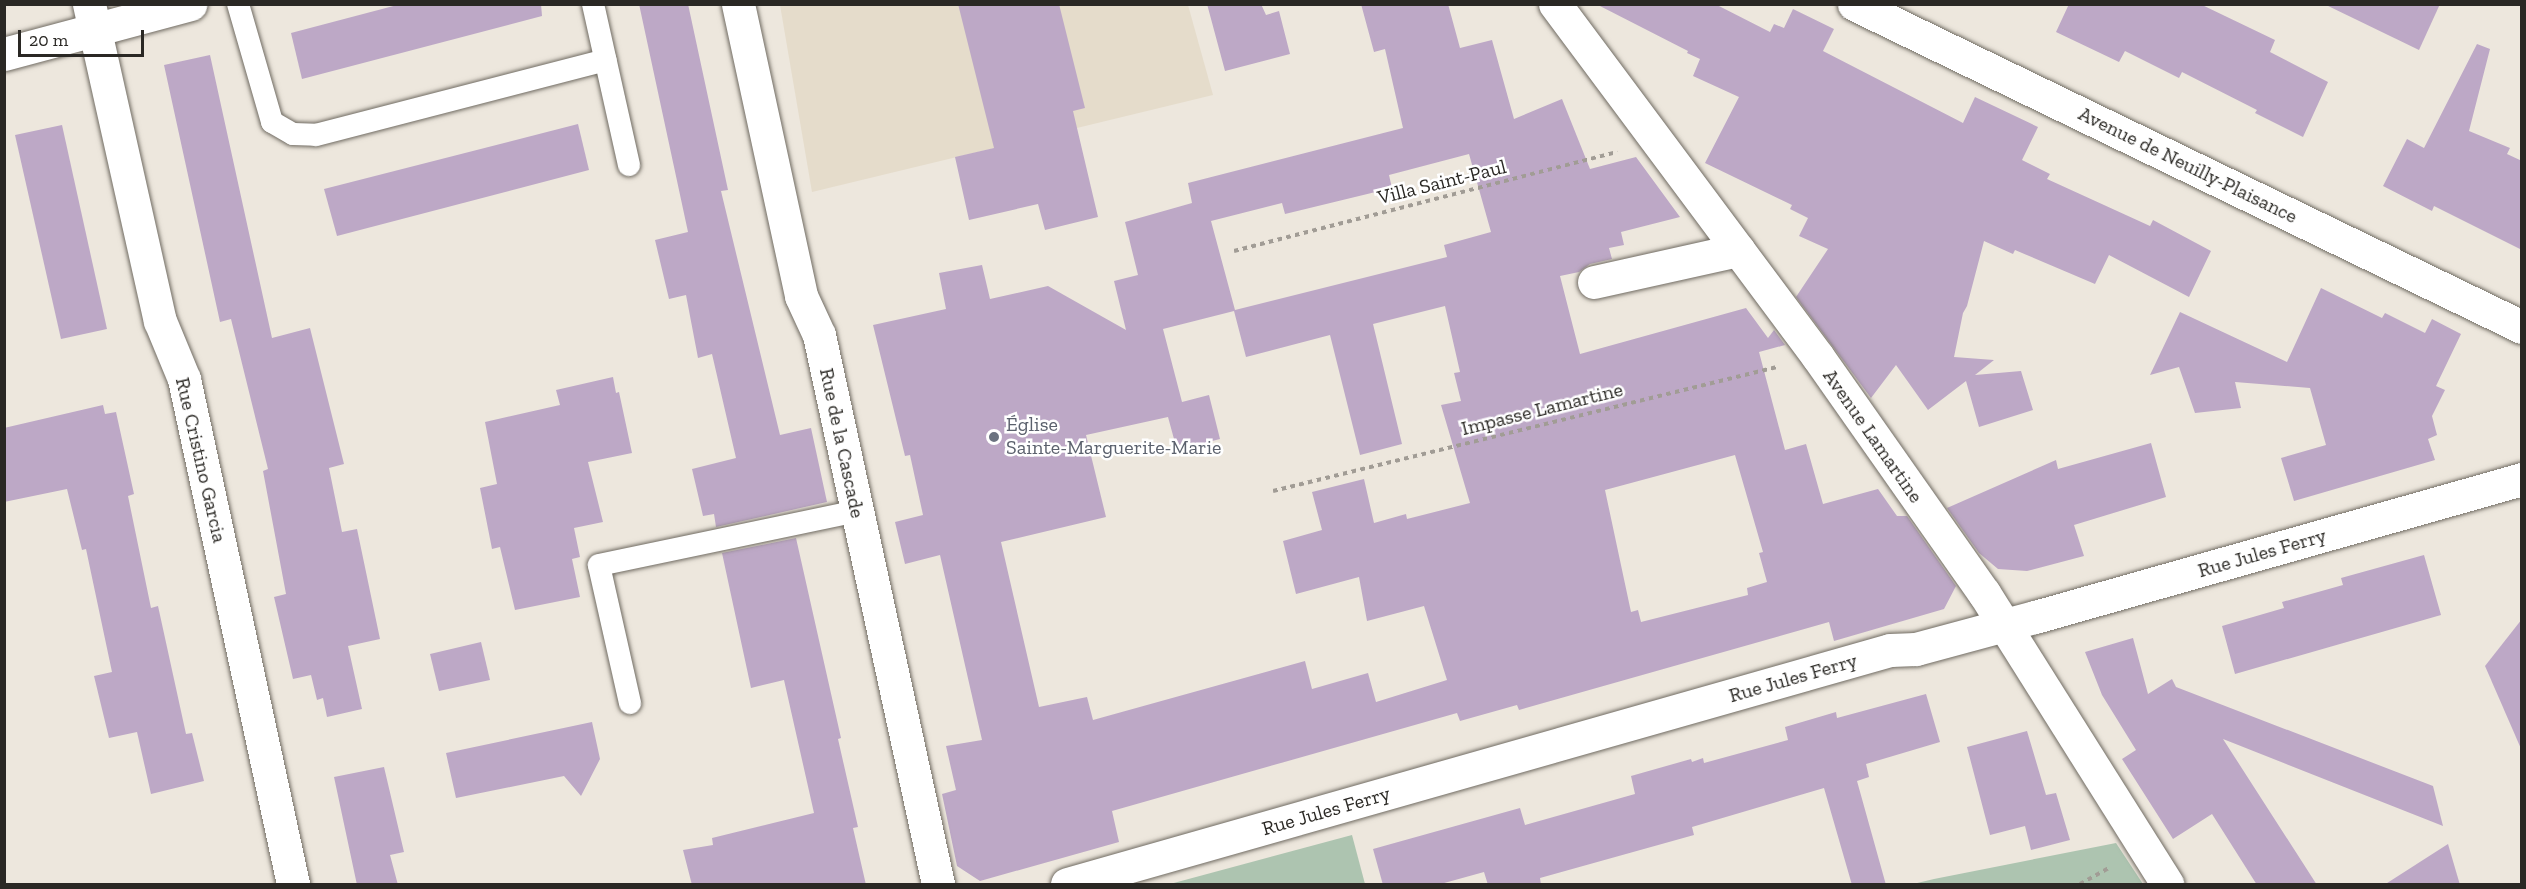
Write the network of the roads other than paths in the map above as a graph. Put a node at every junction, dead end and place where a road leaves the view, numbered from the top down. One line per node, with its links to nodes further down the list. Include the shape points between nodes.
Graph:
1 (190, 4): 7 (street)
2 (238, 4): 9 (lane, via 272,122 293,134 316,135)
3 (593, 4): 9 (lane)
4 (738, 4): 15 (street, Rue de la Cascade, via 801,296 819,335)
5 (1555, 4): 11 (street, Avenue Lamartine)
6 (1854, 4): 13 (street, Avenue de Neuilly-Plaisance)
7 (91, 17): 8 (street); 18 (street, Rue Cristino Garcia, via 160,321 184,379)
8 (4, 54)
9 (606, 60): 10 (lane)
10 (629, 165)
11 (1738, 250): 12 (street); 16 (street, Avenue Lamartine, via 1818,357)
12 (1594, 282)
13 (2522, 327)
14 (2522, 479): 16 (street, Rue Jules Ferry)
15 (857, 511): 17 (lane, via 599,565); 19 (street, Rue de la Cascade)
16 (2004, 624): 20 (street, Rue Jules Ferry, via 1916,649 1878,653); 21 (street, Avenue Lamartine)
17 (630, 703)
18 (293, 885)
19 (938, 885)
20 (1067, 885)
21 (2167, 885)

